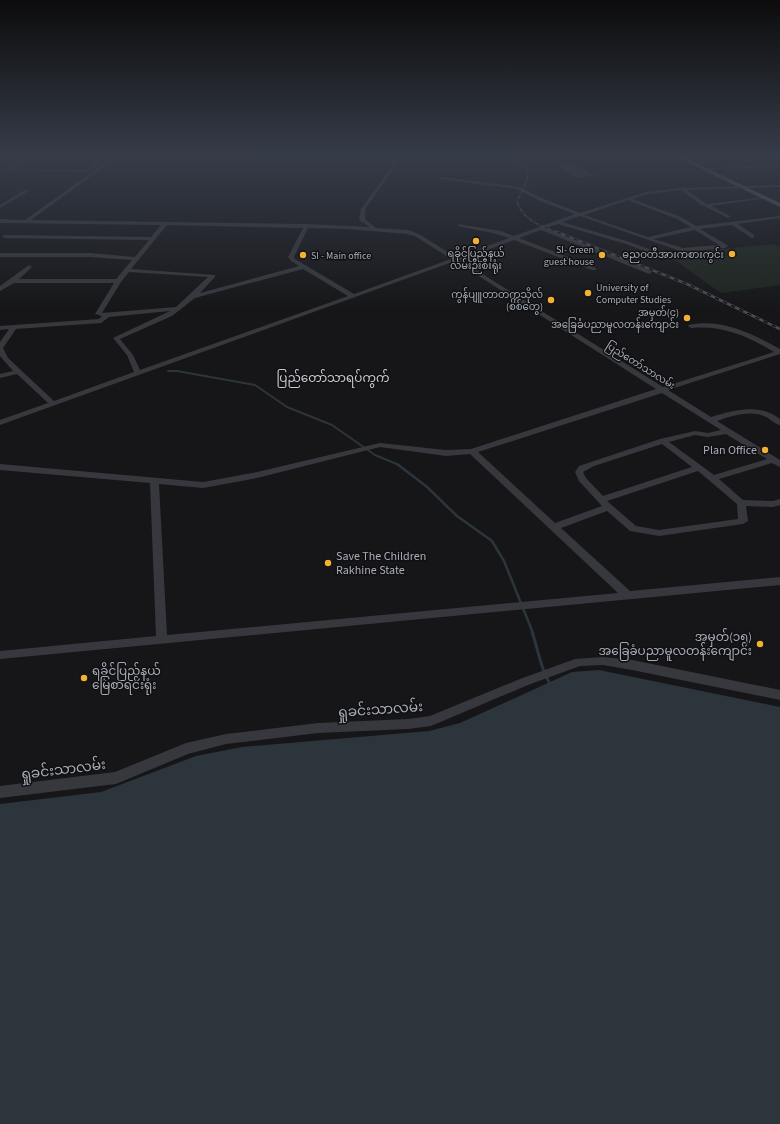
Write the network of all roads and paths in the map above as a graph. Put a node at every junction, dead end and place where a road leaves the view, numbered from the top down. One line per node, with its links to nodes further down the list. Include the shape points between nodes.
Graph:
1 (47, 206): 12 (street)
2 (365, 206): 19 (street, via 362,220)
3 (560, 206): 7 (street)
4 (605, 206): 7 (street)
5 (648, 206): 21 (street, via 674,216)
6 (709, 206): 8 (street)
7 (582, 214): 13 (street); 26 (street)
8 (728, 217)
9 (780, 217): 10 (street)
10 (770, 218): 14 (street); 15 (street)
11 (0, 221): 12 (street, ပြည်တော်သာလမ်း)
12 (26, 222): 16 (street, ပြည်တော်သာလမ်း); 22 (street)
13 (559, 222): 20 (street); 29 (street)
14 (733, 223): 21 (street); 23 (street)
15 (780, 223)
16 (165, 224): 18 (street, ပြည်တော်သာလမ်း); 24 (street)
17 (460, 225): 25 (street)
18 (306, 226): 19 (street, ပြည်တော်သာလမ်း); 33 (street, via 291,257)
19 (374, 228): 31 (street, ပြည်တော်သာလမ်း, via 413,233)
20 (542, 228): 25 (street); 36 (street)
21 (695, 228): 26 (street); 26 (street, via 725,246 684,250)
22 (5, 236): 24 (street); 27 (street)
23 (752, 236)
24 (154, 238): 30 (street)
25 (515, 238): 31 (street); 34 (street)
26 (649, 238)
27 (0, 239)
28 (0, 255): 30 (street, via 90,255)
29 (663, 256)
30 (137, 259): 35 (street)
31 (455, 260): 41 (street); 52 (street, ပြည်တော်သာလမ်း)
32 (29, 267): 37 (street)
33 (304, 267): 40 (street); 41 (street)
34 (594, 269)
35 (128, 270): 38 (street); 40 (street, via 213,276)
36 (649, 272)
37 (13, 281): 38 (street); 39 (street)
38 (118, 281): 43 (street, via 98,314)
39 (0, 289)
40 (193, 296): 42 (street)
41 (353, 296): 50 (street)
42 (177, 309): 43 (street); 50 (street, via 170,315 116,338 130,355)
43 (107, 315): 45 (street, via 101,321)
44 (691, 326): 48 (street, via 698,324 741,331)
45 (14, 327): 46 (street); 47 (street)
46 (0, 328)
47 (0, 348): 49 (street, via 5,360)
48 (780, 352): 52 (street)
49 (16, 372): 51 (street); 53 (street)
50 (138, 373): 53 (street)
51 (0, 376)
52 (662, 390): 54 (street, ပြည်တော်သာလမ်း); 59 (street)
53 (53, 404): 56 (street)
54 (711, 420): 55 (street, via 744,411 769,414); 57 (street, ပြည်တော်သာလမ်း)
55 (780, 422)
56 (0, 423)
57 (728, 431): 58 (street, via 708,435 695,433); 60 (street, ပြည်တော်သာလမ်း)
58 (664, 441): 62 (street); 67 (street, via 582,468 579,472 582,479)
59 (472, 450): 64 (street, via 446,453 380,445 257,475 203,485); 68 (street)
60 (776, 462): 63 (street)
61 (0, 467): 64 (street)
62 (700, 467): 63 (street); 67 (street)
63 (713, 478): 66 (street)
64 (154, 482): 71 (street)
65 (780, 502): 66 (street)
66 (741, 503): 67 (street, via 744,522 659,533 633,529)
67 (604, 504): 68 (street)
68 (554, 527): 70 (street)
69 (780, 581): 70 (street)
70 (627, 595): 71 (street)
71 (162, 640): 72 (street)
72 (0, 655)
73 (780, 695): 74 (street, ရှုခင်းသာလမ်း, via 632,665 596,661 568,665 431,721 318,728 232,738 186,749 116,778)
74 (0, 792)

